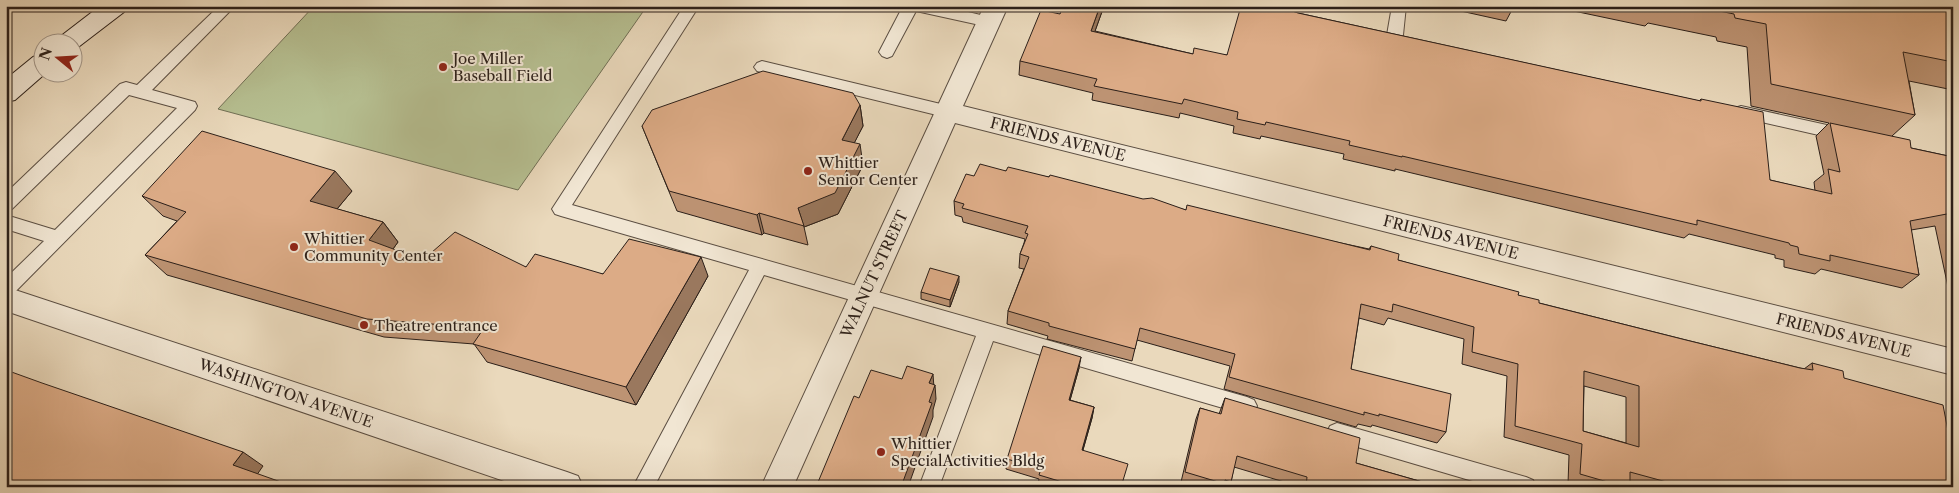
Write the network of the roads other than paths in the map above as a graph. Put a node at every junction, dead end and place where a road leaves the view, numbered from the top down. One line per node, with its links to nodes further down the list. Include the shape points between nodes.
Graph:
1 (116, 6): 9 (street)
2 (228, 6): 15 (lane)
3 (692, 6): 23 (lane, via 561,209)
4 (911, 6): 12 (lane)
5 (918, 6): 7 (lane)
6 (1399, 6): 10 (lane)
7 (992, 14): 18 (street, WALNUT STREET)
8 (1376, 31): 10 (lane)
9 (82, 32)
10 (1395, 35): 11 (lane)
11 (1414, 40)
12 (887, 52)
13 (762, 67): 18 (lane)
14 (32, 71): 16 (street)
15 (140, 92): 20 (lane, via 126,88); 22 (lane, via 189,106)
16 (6, 93)
17 (1722, 108): 19 (lane)
18 (948, 112): 25 (street, WALNUT STREET); 28 (street, FRIENDS AVENUE)
19 (1856, 137)
20 (6, 204)
21 (6, 222): 22 (lane)
22 (58, 238): 24 (lane)
23 (760, 266): 25 (lane); 32 (lane)
24 (6, 290)
25 (864, 296): 27 (lane); 33 (street, WALNUT STREET)
26 (6, 299): 31 (street, WASHINGTON AVENUE)
27 (987, 332): 29 (lane); 34 (lane)
28 (1953, 362)
29 (1262, 410)
30 (1319, 427): 35 (lane)
31 (567, 487)
32 (643, 487)
33 (776, 487)
34 (929, 487)
35 (1526, 487)

